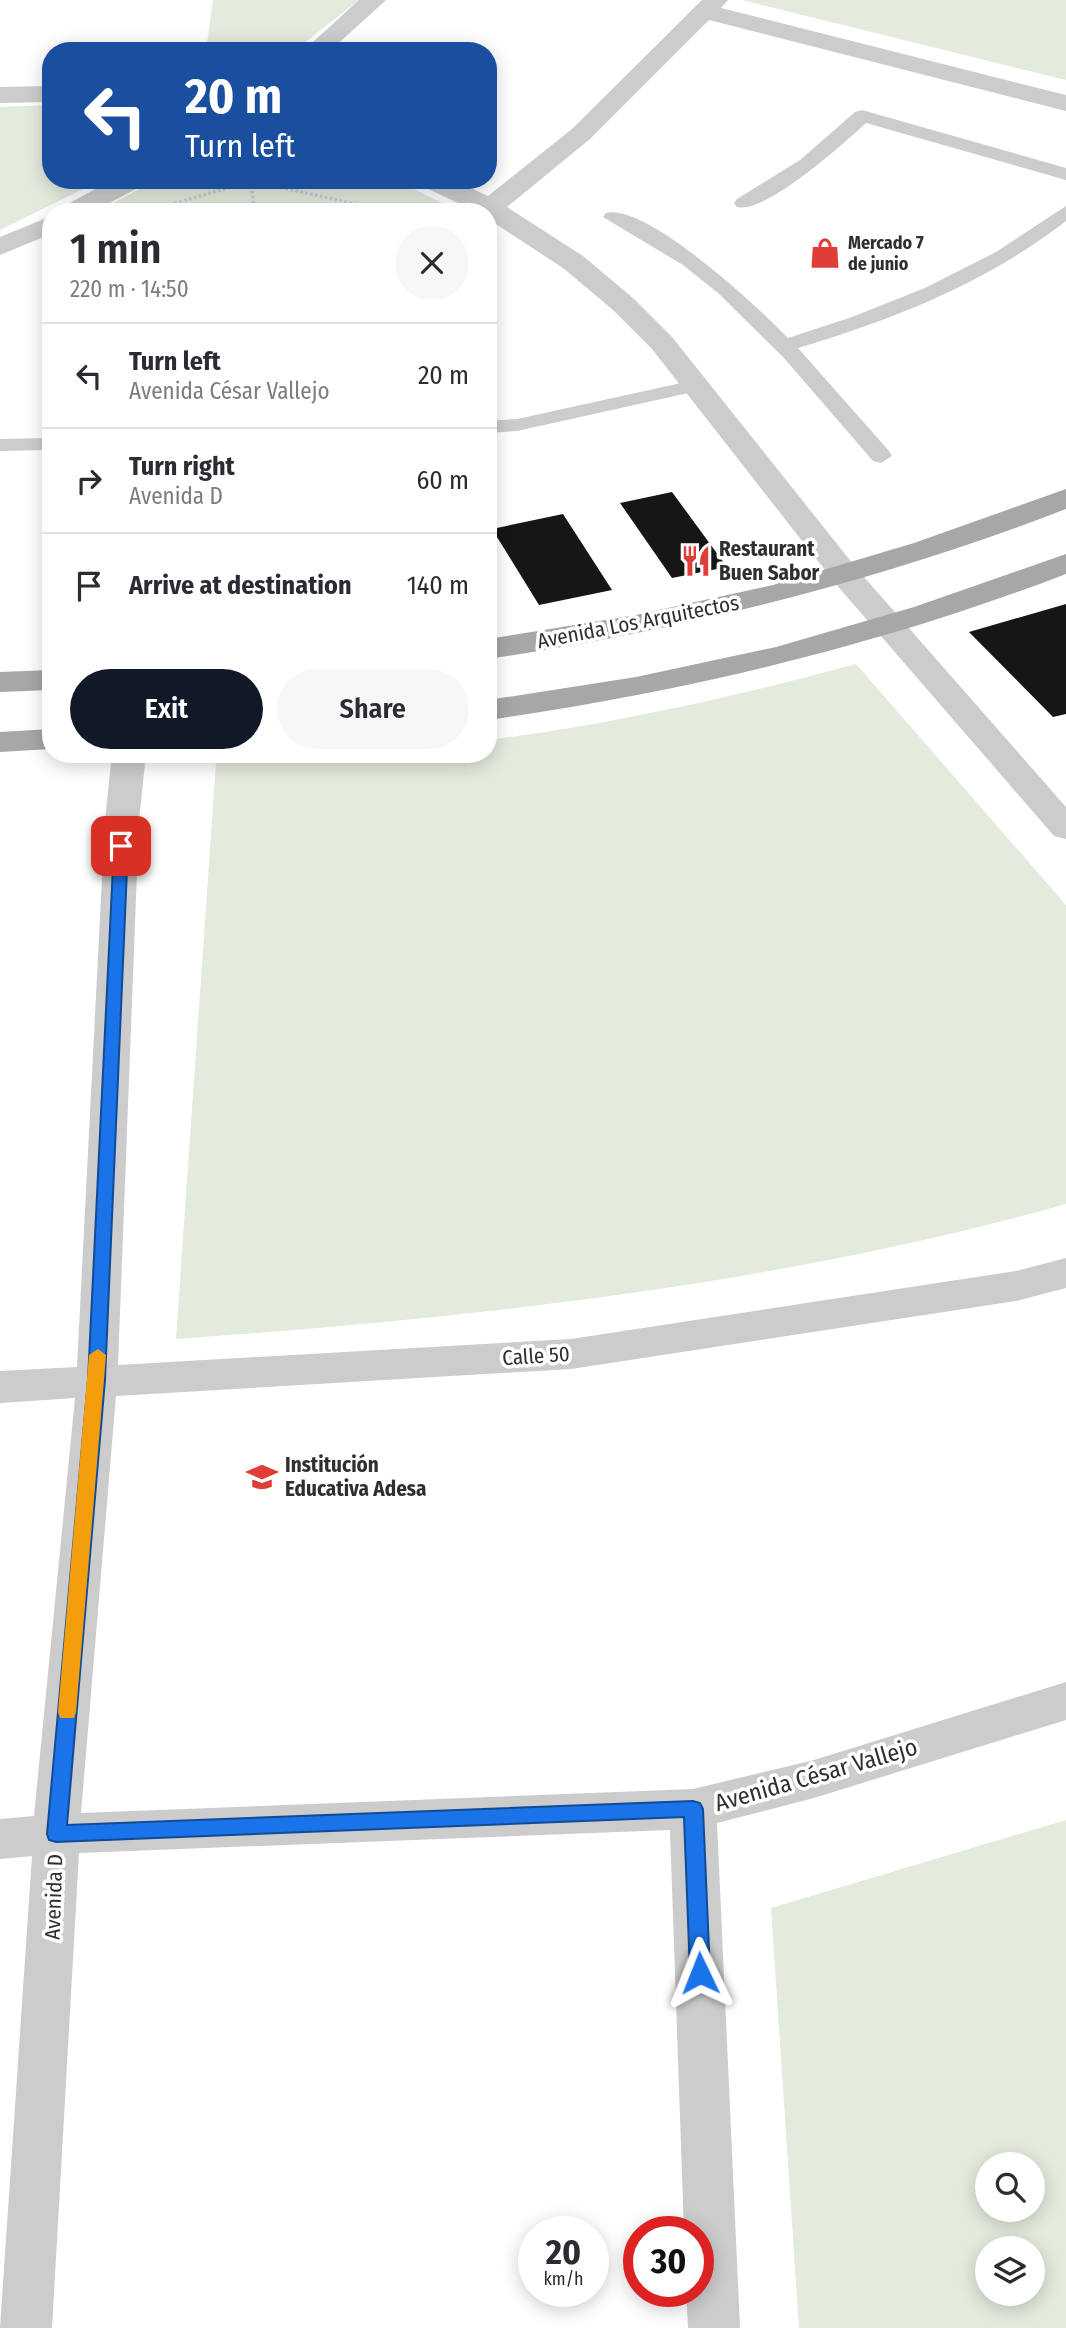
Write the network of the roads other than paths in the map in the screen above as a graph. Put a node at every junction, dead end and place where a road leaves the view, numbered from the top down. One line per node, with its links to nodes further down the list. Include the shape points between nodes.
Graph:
1 (374, 0): 3 (street)
2 (711, 6): 6 (street); 12 (street, via 581,134)
3 (325, 42)
4 (42, 94): 5 (street)
5 (0, 95)
6 (1066, 103)
7 (1066, 174): 13 (lane, via 862,116 822,155)
8 (115, 189): 10 (street)
9 (450, 189): 11 (street)
10 (90, 203)
11 (479, 203)
12 (496, 203)
13 (744, 203)
14 (1066, 212): 19 (lane, via 1038,236 951,283 859,324)
15 (497, 213): 20 (street, via 573,262 623,304 662,343)
16 (613, 217): 19 (lane, via 648,231 687,258)
17 (42, 228): 18 (street)
18 (0, 247)
19 (785, 345): 24 (lane)
20 (695, 386): 21 (lane); 27 (street)
21 (497, 426)
22 (42, 444): 23 (lane)
23 (0, 445)
24 (881, 456)
25 (1066, 498): 27 (main road, Avenida Los Arquitectos, via 982,532)
26 (1066, 563): 28 (main road)
27 (846, 576): 28 (street); 29 (main road, Avenida Los Arquitectos, via 661,621)
28 (889, 627): 32 (main road, via 684,678); 36 (street)
29 (497, 648)
30 (42, 680): 31 (main road)
31 (0, 682)
32 (497, 709)
33 (42, 740): 34 (main road)
34 (0, 742)
35 (128, 763): 38 (street, Avenida D)
36 (1066, 828)
37 (1066, 1273): 38 (street, Calle 50, via 1016,1286 571,1354)
38 (96, 1380): 39 (street, Calle 50); 42 (street, Avenida D)
39 (0, 1387)
40 (1066, 1701): 41 (street, Avenida César Vallejo, via 814,1779)
41 (693, 1809): 42 (street, Avenida César Vallejo); 45 (street)
42 (56, 1834): 43 (street, Avenida César Vallejo); 44 (street, Avenida D)
43 (0, 1839)
44 (26, 2328)
45 (714, 2328)

